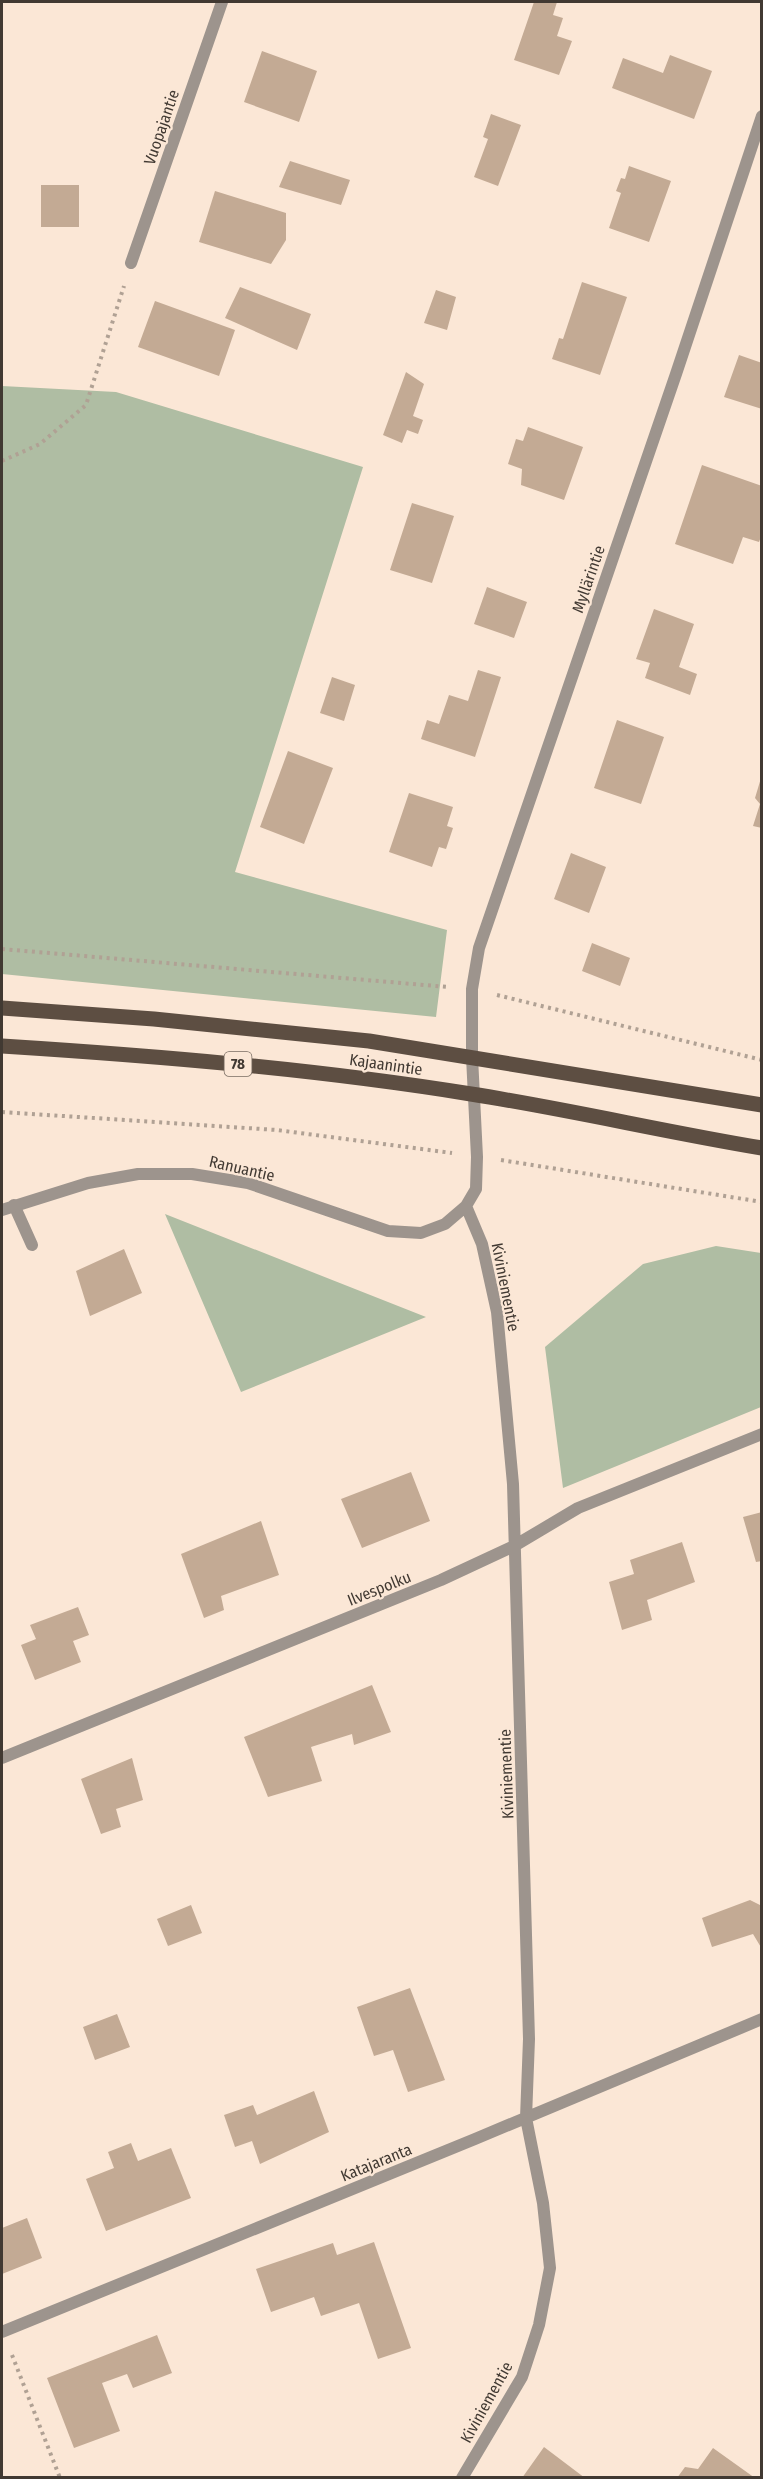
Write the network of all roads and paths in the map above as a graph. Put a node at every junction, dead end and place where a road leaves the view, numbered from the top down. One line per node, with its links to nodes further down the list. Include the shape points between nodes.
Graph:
1 (222, 2): 3 (street, Vuopajantie)
2 (762, 116): 6 (street, Myllärintie, via 479,948)
3 (131, 263): 4 (path, via 86,405 40,444)
4 (2, 461)
5 (2, 949): 6 (path)
6 (472, 989): 9 (street, Myllärintie); 10 (path)
7 (2, 1008): 9 (main road, Kajaanintie / 78, via 369,1041)
8 (2, 1046): 11 (main road, Kajaanintie / 78, via 182,1058)
9 (472, 1057): 11 (street); 12 (main road, Kajaanintie / 78)
10 (762, 1060)
11 (474, 1094): 14 (main road, Kajaanintie / 78); 16 (street)
12 (762, 1105)
13 (2, 1112): 15 (path, via 278,1130)
14 (762, 1148)
15 (432, 1151)
16 (477, 1157): 17 (path); 18 (street, via 476,1190)
17 (762, 1203)
18 (466, 1206): 19 (street, Ranuantie, via 445,1224 421,1233 388,1231 248,1183 192,1174 138,1174 88,1182); 22 (street, Kiviniementie, via 482,1244 497,1312 513,1484)
19 (8, 1208): 20 (street)
20 (32, 1245)
21 (762, 1434): 22 (street, Ilvespolku, via 578,1508)
22 (514, 1546): 23 (street, Ilvespolku, via 441,1580); 25 (street, Kiviniementie, via 529,2039)
23 (2, 1758)
24 (762, 2019): 25 (street, Katajaranta)
25 (526, 2118): 26 (street, Katajaranta); 28 (street, Kiviniementie, via 543,2203 550,2268 539,2325 522,2378)
26 (2, 2331): 27 (path)
27 (60, 2478)
28 (462, 2478)

